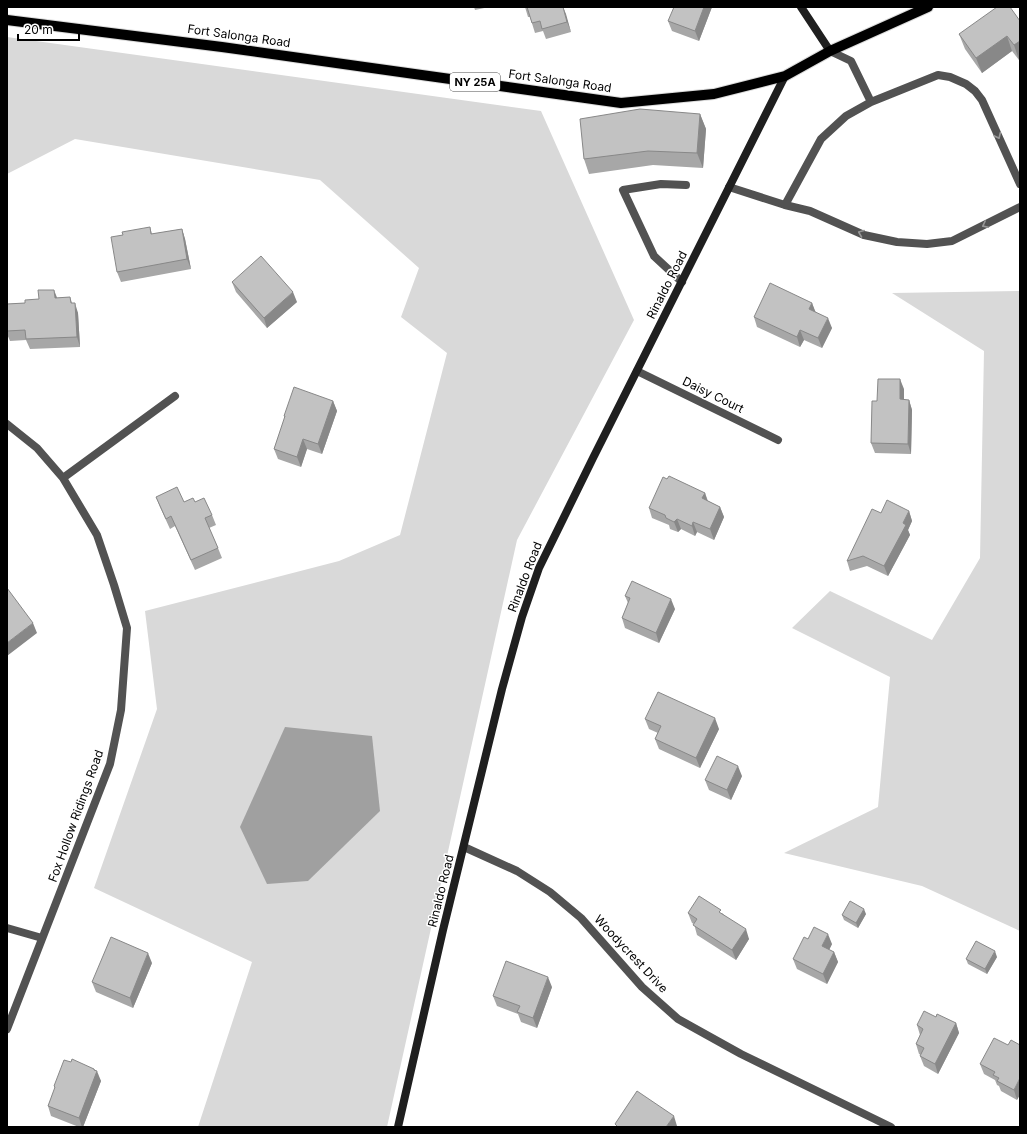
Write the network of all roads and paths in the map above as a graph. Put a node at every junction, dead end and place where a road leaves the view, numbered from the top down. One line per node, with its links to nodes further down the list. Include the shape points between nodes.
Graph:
1 (801, 7): 4 (street)
2 (928, 7): 4 (main road, Fort Salonga Road / NY 25A)
3 (7, 20): 5 (main road, Fort Salonga Road / NY 25A, via 222,46 621,103 714,94)
4 (830, 51): 5 (main road, Fort Salonga Road / NY 25A); 6 (street, via 851,61)
5 (785, 76): 9 (street, Rinaldo Road)
6 (871, 102): 7 (street, one-way to 7, via 938,75 966,84 982,100); 10 (street, via 846,116 821,139)
7 (1020, 184)
8 (686, 185): 12 (street, via 661,184 623,190 654,256)
9 (729, 187): 10 (street); 12 (street, Rinaldo Road)
10 (785, 205): 11 (street, one-way to 10, via 952,241 927,244 897,242 864,235 810,211)
11 (1020, 207)
12 (682, 282): 13 (street, Rinaldo Road)
13 (637, 372): 16 (street, Daisy Court); 18 (street, Rinaldo Road, via 539,568 502,689)
14 (175, 396): 17 (street)
15 (7, 424): 17 (street, Fox Hollow Ridings Road, via 37,448)
16 (778, 440)
17 (63, 478): 20 (street, Fox Hollow Ridings Road, via 97,535 127,628 121,710 110,764)
18 (464, 847): 22 (street, Rinaldo Road); 23 (street, Woodycrest Drive, via 517,871 550,892 581,918 642,987 678,1019 740,1054)
19 (7, 928): 20 (street)
20 (42, 938): 21 (street, Fox Hollow Ridings Road)
21 (7, 1029)
22 (398, 1127)
23 (891, 1127)

